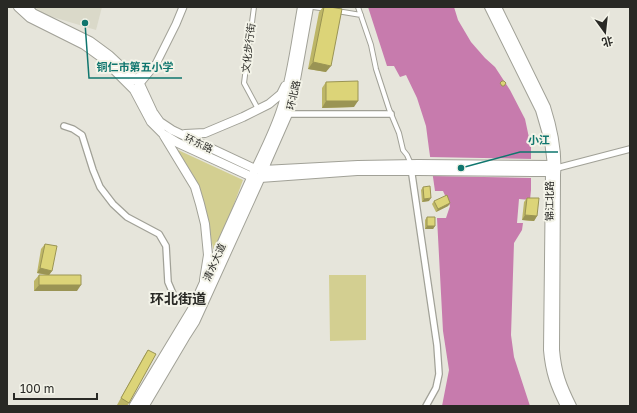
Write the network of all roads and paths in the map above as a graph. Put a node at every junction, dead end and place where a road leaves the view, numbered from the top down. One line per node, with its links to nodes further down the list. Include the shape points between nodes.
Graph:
1 (18, 7): 13 (main road, 环东路, via 30,18 84,45)
2 (28, 7): 13 (main road, 环东路, via 33,13 90,41 109,55)
3 (183, 7): 13 (street, via 156,64)
4 (254, 7): 14 (street, 文化步行街, via 244,82)
5 (302, 7): 12 (main road, 环北路)
6 (309, 7): 15 (main road, 环北路, via 296,85)
7 (313, 7): 11 (street)
8 (358, 7): 11 (street)
9 (489, 7): 22 (main road, 锦江北路, via 540,110)
10 (497, 7): 22 (main road, 锦江北路, via 546,107 554,139)
11 (361, 15): 16 (street)
12 (290, 77): 14 (main road, via 281,94); 23 (main road, 环北路)
13 (134, 84): 18 (main road, 环东路, via 151,122); 19 (main road, 环东路, via 160,122)
14 (258, 109): 19 (main road, via 205,133)
15 (288, 114): 16 (street); 23 (main road, 环北路)
16 (391, 114): 21 (street, via 403,150)
17 (64, 126): 25 (street, via 82,135 100,187 112,204 127,217 159,234 166,246 168,282 174,296)
18 (163, 134): 23 (main road, 环东路, via 178,143); 24 (main road, via 195,187 202,210 208,255)
19 (182, 134): 23 (main road, 环东路)
20 (630, 149): 22 (street)
21 (415, 167): 22 (main road); 23 (main road); 28 (street, via 439,374 436,388)
22 (553, 168): 29 (main road, 锦江北路, via 548,350 551,372); 30 (main road, 锦江北路, via 556,183 556,366)
23 (258, 173): 24 (main road, 清水大道); 27 (main road, 清水大道, via 195,321)
24 (202, 290): 25 (main road, 清水大道)
25 (195, 303): 26 (main road, 清水大道, via 188,319)
26 (134, 406)
27 (144, 406)
28 (426, 406)
29 (565, 406)
30 (572, 406)

